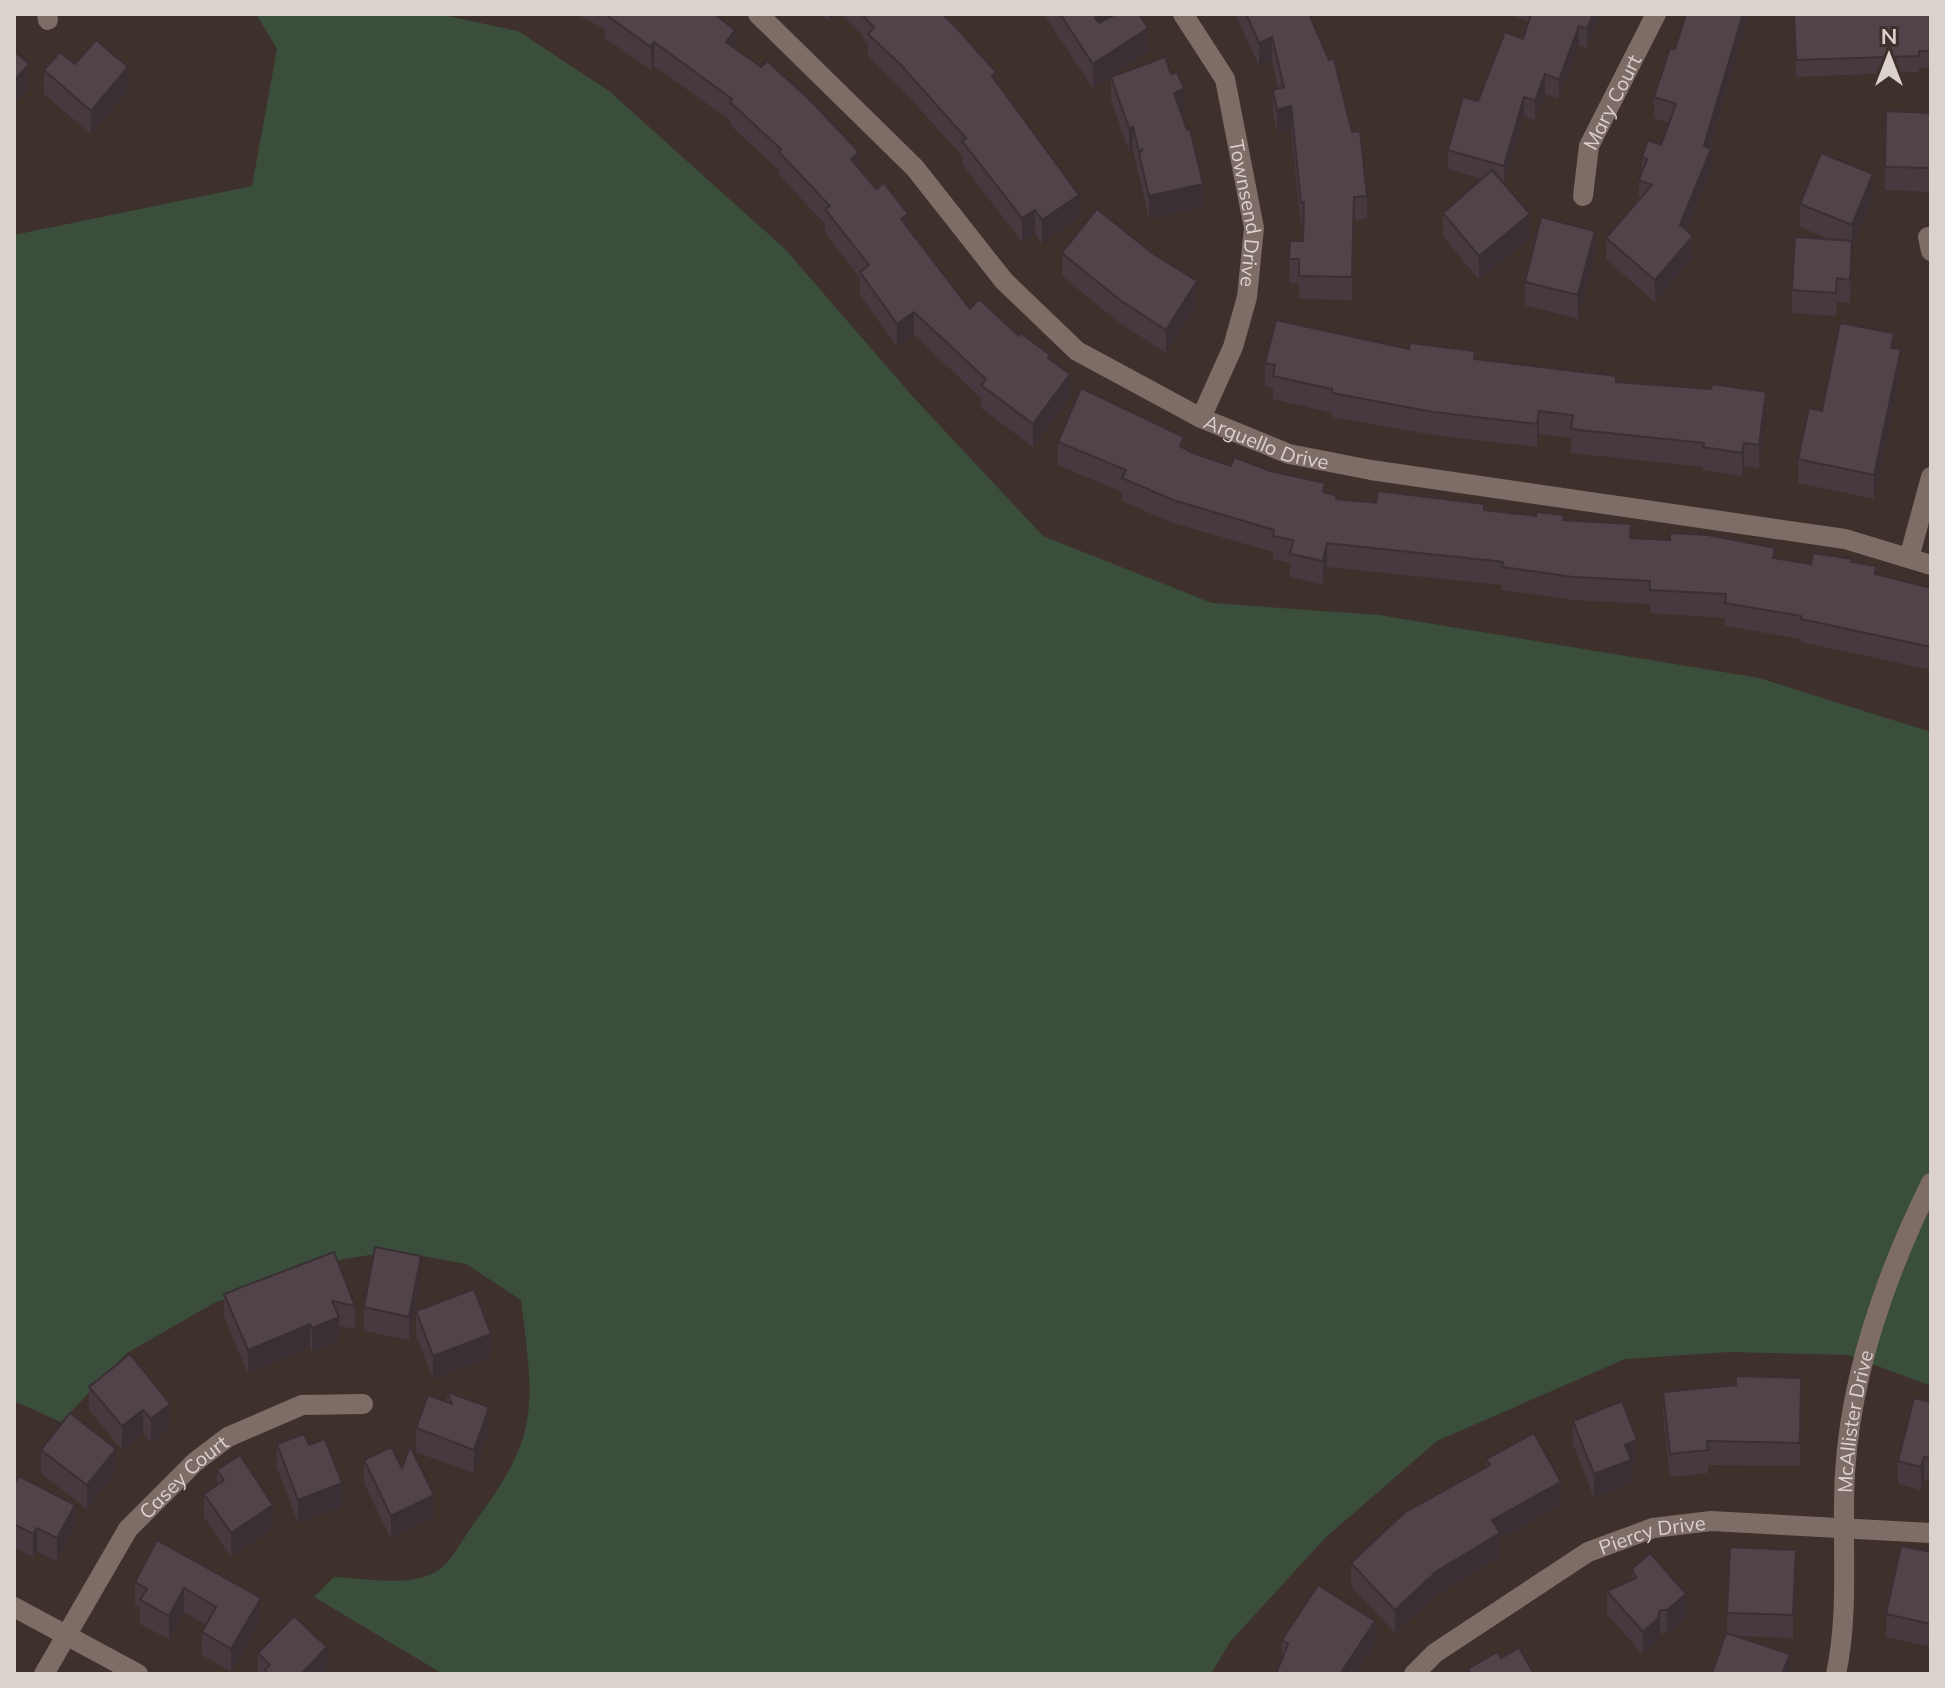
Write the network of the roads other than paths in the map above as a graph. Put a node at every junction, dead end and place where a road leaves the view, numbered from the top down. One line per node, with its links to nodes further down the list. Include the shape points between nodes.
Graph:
1 (758, 14): 5 (street, Arguello Drive, via 915,168 1004,281 1077,351)
2 (1183, 14): 5 (street, Townsend Drive, via 1225,79 1254,228 1247,297 1233,347)
3 (1656, 14): 4 (street, Mary Court, via 1589,146)
4 (1583, 196)
5 (1201, 418): 7 (street, Arguello Drive, via 1289,454 1845,539)
6 (1931, 477): 7 (street)
7 (1909, 558): 8 (street, Arguello Drive)
8 (1931, 565)
9 (1931, 1183): 11 (street, McAllister Drive, via 1901,1244 1859,1385 1848,1442)
10 (363, 1404): 14 (street, Casey Court, via 302,1405 228,1437 195,1462 128,1529)
11 (1843, 1527): 12 (street, Piercy Drive); 17 (street, Piercy Drive, via 1711,1521 1653,1528 1588,1552 1435,1653); 18 (street, McAllister Drive)
12 (1931, 1533)
13 (14, 1607): 14 (street)
14 (66, 1637): 15 (street, Casey Court); 16 (street)
15 (44, 1674)
16 (138, 1674)
17 (1414, 1674)
18 (1836, 1674)

